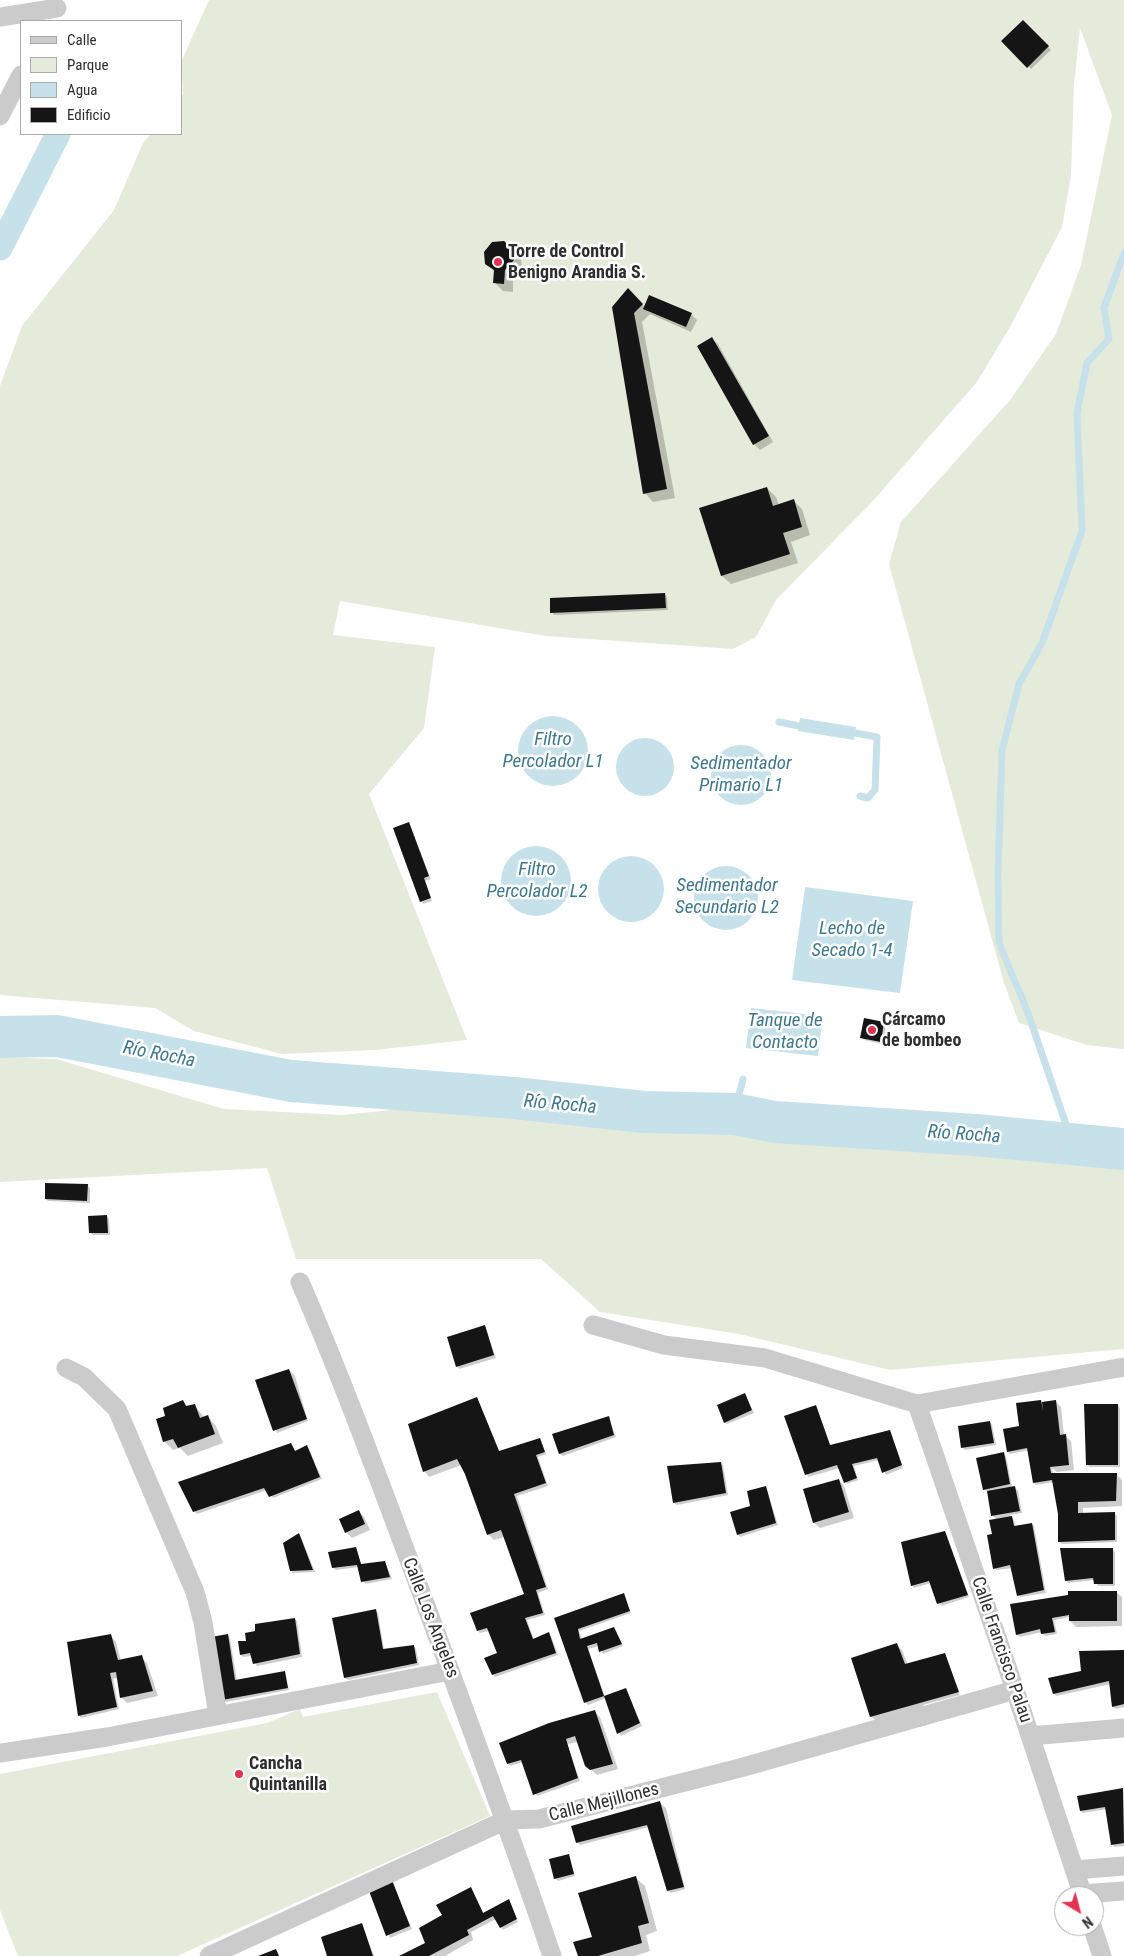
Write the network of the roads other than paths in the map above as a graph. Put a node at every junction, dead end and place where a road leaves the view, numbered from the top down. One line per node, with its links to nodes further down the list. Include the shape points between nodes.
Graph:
1 (56, 10): 2 (street)
2 (0, 17)
3 (20, 77): 4 (street)
4 (0, 116)
5 (300, 1282): 10 (street, Calle Los Angeles, via 332,1355)
6 (593, 1325): 9 (street, via 664,1345 765,1358)
7 (1124, 1367): 9 (street)
8 (66, 1368): 12 (street, via 84,1377 117,1409 195,1592)
9 (917, 1404): 11 (street, Calle Francisco Palau)
10 (450, 1671): 12 (street); 16 (street, Calle Los Angeles)
11 (1015, 1690): 14 (street, Calle Francisco Palau); 16 (street, Calle Mejillones, via 740,1768 539,1819)
12 (218, 1715): 15 (street, via 107,1737)
13 (1124, 1728): 14 (street)
14 (1030, 1736): 18 (street, Calle Francisco Palau)
15 (0, 1753)
16 (506, 1820): 23 (street, Calle Mejillones); 24 (street, Calle Los Angeles)
17 (1124, 1866): 18 (street)
18 (1074, 1870): 19 (street, Calle Francisco Palau)
19 (1079, 1886)
20 (1124, 1891): 21 (street)
21 (1104, 1893)
22 (1095, 1936): 25 (street)
23 (209, 1956)
24 (552, 1956)
25 (1102, 1956)

